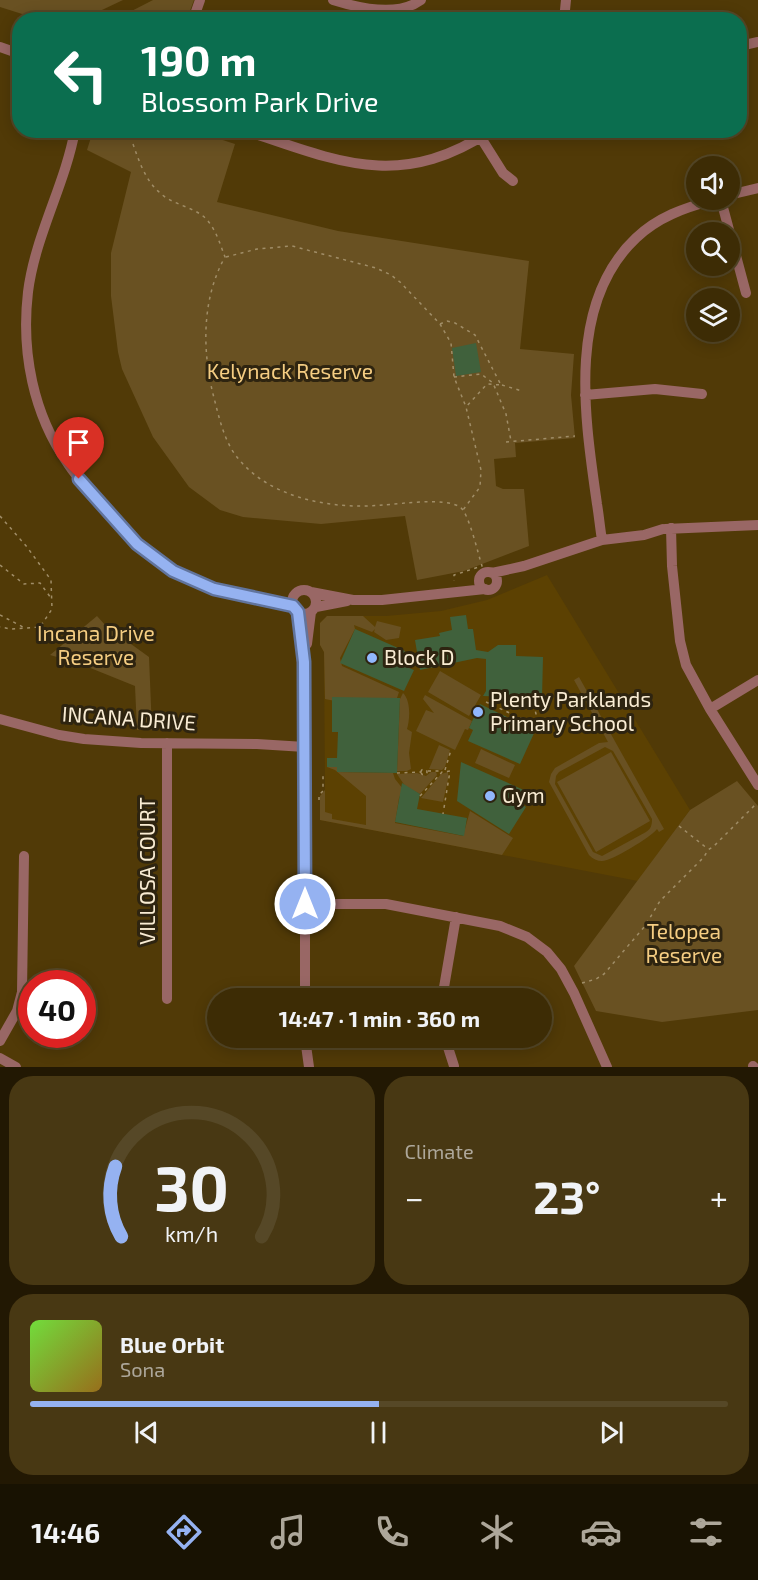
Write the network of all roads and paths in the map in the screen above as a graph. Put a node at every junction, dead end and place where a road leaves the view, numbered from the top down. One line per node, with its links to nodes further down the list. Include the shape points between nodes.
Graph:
1 (333, 0): 2 (street, via 369,9 405,8)
2 (421, 0)
3 (74, 138): 39 (street, via 37,253 27,309 27,356 45,423 69,465 137,544 161,563 220,590)
4 (131, 138): 12 (path, via 153,186 207,220)
5 (268, 138): 6 (street, via 342,162 377,167 435,159)
6 (481, 138): 7 (street, via 503,173)
7 (513, 181)
8 (758, 188): 9 (street)
9 (740, 192)
10 (686, 207): 20 (street, via 636,238 615,262 601,288 594,311)
11 (724, 210): 13 (street)
12 (225, 257): 14 (path, via 292,246 376,268 400,282); 25 (path, via 207,307 207,350 223,431 238,458 262,480 310,500 366,506 434,502)
13 (746, 293)
14 (440, 324): 15 (path, via 451,343); 17 (path, via 455,323 476,335)
15 (454, 377): 16 (path, via 482,374); 21 (path)
16 (493, 383): 17 (path); 21 (path, via 482,387); 23 (path, via 506,414)
17 (501, 385): 18 (path)
18 (522, 390)
19 (702, 394): 20 (street, via 655,389)
20 (585, 395): 29 (street, via 590,464)
21 (466, 407): 25 (path, via 482,476 480,487)
22 (575, 436): 23 (path)
23 (511, 441): 24 (path)
24 (506, 442)
25 (463, 510): 34 (path, via 483,566 454,575)
26 (0, 516): 37 (path, via 51,580)
27 (756, 526): 28 (street)
28 (666, 529): 29 (street); 48 (street, via 683,654)
29 (608, 539): 31 (street)
30 (0, 565): 37 (path, via 24,584 40,583)
31 (524, 566): 32 (street); 35 (street)
32 (492, 573): 33 (street, via 485,572); 35 (street, via 497,580)
33 (480, 577): 34 (street); 35 (street, via 479,583)
34 (455, 586): 35 (street); 38 (street, via 412,598)
35 (490, 587)
36 (311, 592): 38 (street); 39 (street, via 303,590); 40 (street, via 316,598)
37 (51, 599): 43 (path, via 52,609 40,627)
38 (353, 600): 40 (street)
39 (295, 605): 40 (street, via 305,614); 44 (street)
40 (313, 609): 44 (street)
41 (0, 615): 43 (path)
42 (0, 627): 43 (path)
43 (24, 628)
44 (304, 662): 53 (street)
45 (758, 680): 48 (street)
46 (532, 698): 50 (path)
47 (486, 702): 50 (path)
48 (710, 709): 60 (street)
49 (0, 719): 52 (street, INCANA DRIVE, via 72,738)
50 (535, 726): 51 (path)
51 (557, 735)
52 (167, 743): 53 (street, INCANA DRIVE); 73 (street, VILLOSA COURT)
53 (305, 743): 68 (street)
54 (451, 750): 56 (path)
55 (451, 767): 57 (path)
56 (443, 771): 57 (path); 59 (path, via 424,768 421,772); 61 (path)
57 (450, 771): 64 (path)
58 (323, 772): 62 (path)
59 (397, 773)
60 (758, 785)
61 (420, 796)
62 (319, 800)
63 (757, 803): 66 (path)
64 (442, 814)
65 (679, 826): 66 (path)
66 (708, 850): 70 (path, via 660,901 645,926 604,974)
67 (24, 856): 74 (street, via 22,993)
68 (305, 904): 69 (street, via 378,903); 71 (street)
69 (456, 917): 72 (street); 81 (street, via 509,929 547,952 568,980)
70 (582, 983)
71 (305, 988)
72 (444, 988)
73 (167, 999)
74 (0, 1041)
75 (307, 1048): 80 (street)
76 (448, 1048): 78 (street)
77 (0, 1058): 79 (street)
78 (454, 1066)
79 (16, 1067)
80 (309, 1067)
81 (607, 1067)

